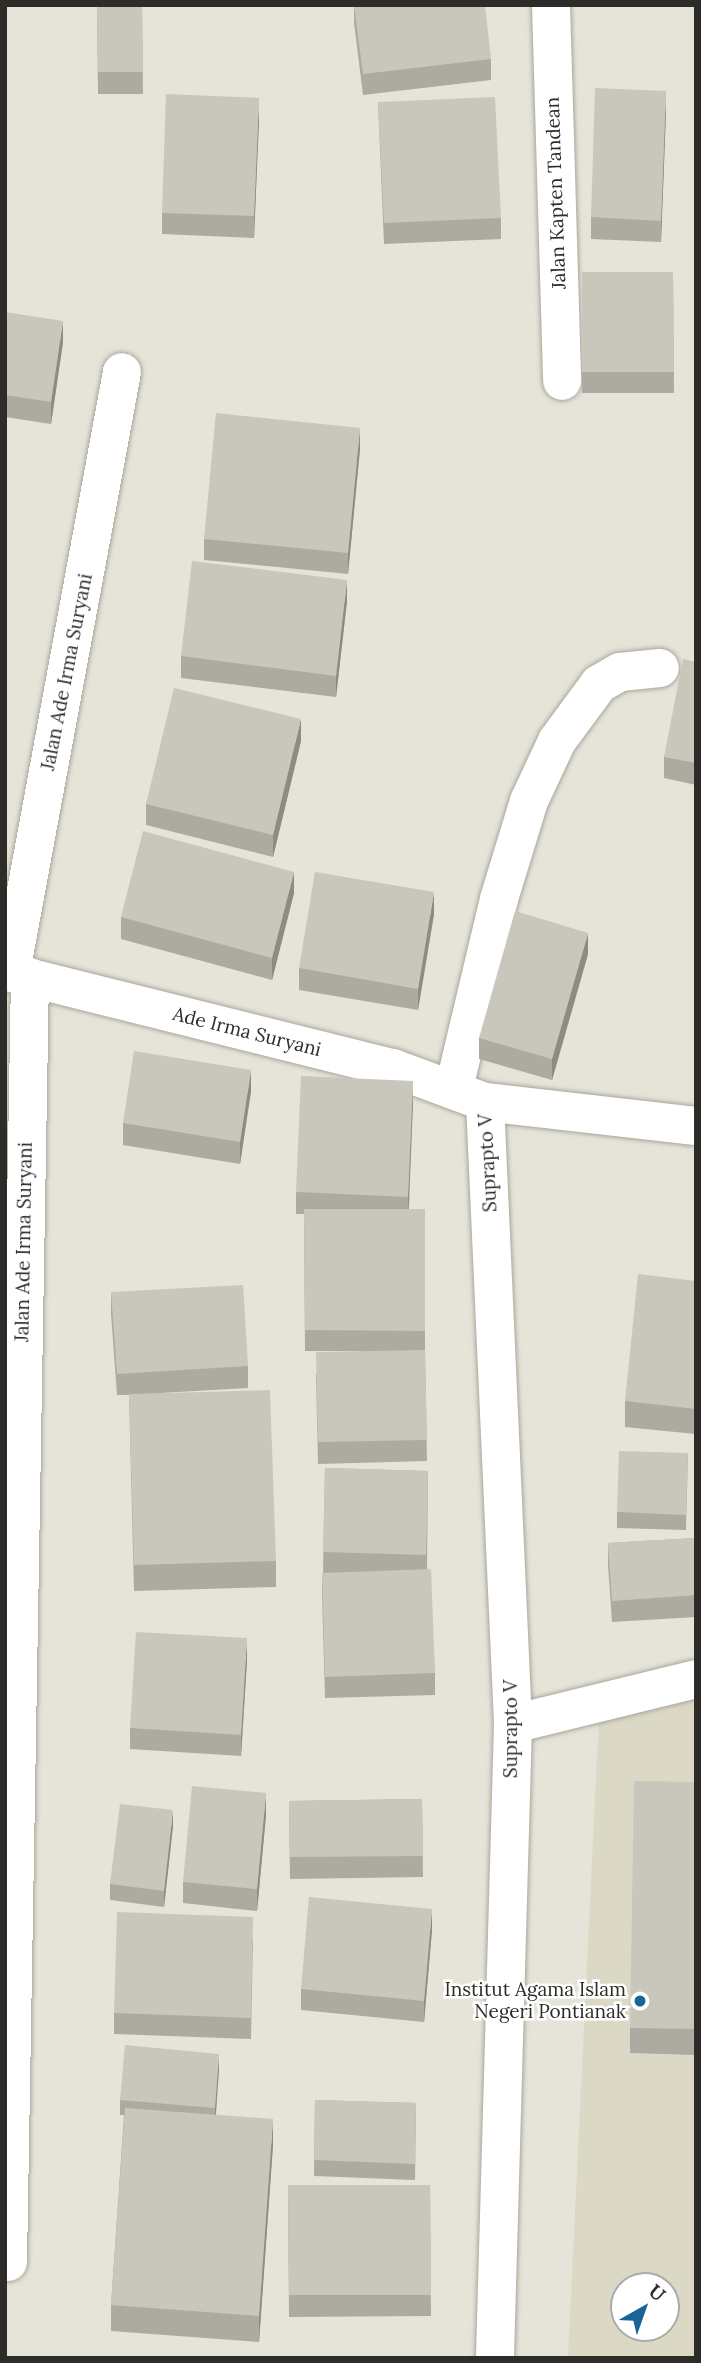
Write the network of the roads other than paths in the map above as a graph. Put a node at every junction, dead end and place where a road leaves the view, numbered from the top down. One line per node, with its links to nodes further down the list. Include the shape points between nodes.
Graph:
1 (551, 5): 3 (street, Jalan Kapten Tandean)
2 (122, 372): 5 (street, Jalan Ade Irma Suryani)
3 (562, 381)
4 (660, 668): 6 (street, Suprapto V, via 620,672 599,684 557,740 529,801 499,899)
5 (15, 974): 6 (street, Ade Irma Suryani, via 393,1068); 10 (street, Jalan Ade Irma Suryani)
6 (470, 1095): 7 (street, Ade Irma Suryani); 9 (street, Suprapto V)
7 (696, 1126)
8 (696, 1679): 9 (street)
9 (513, 1724): 11 (street, Suprapto V)
10 (8, 2262)
11 (495, 2358)

